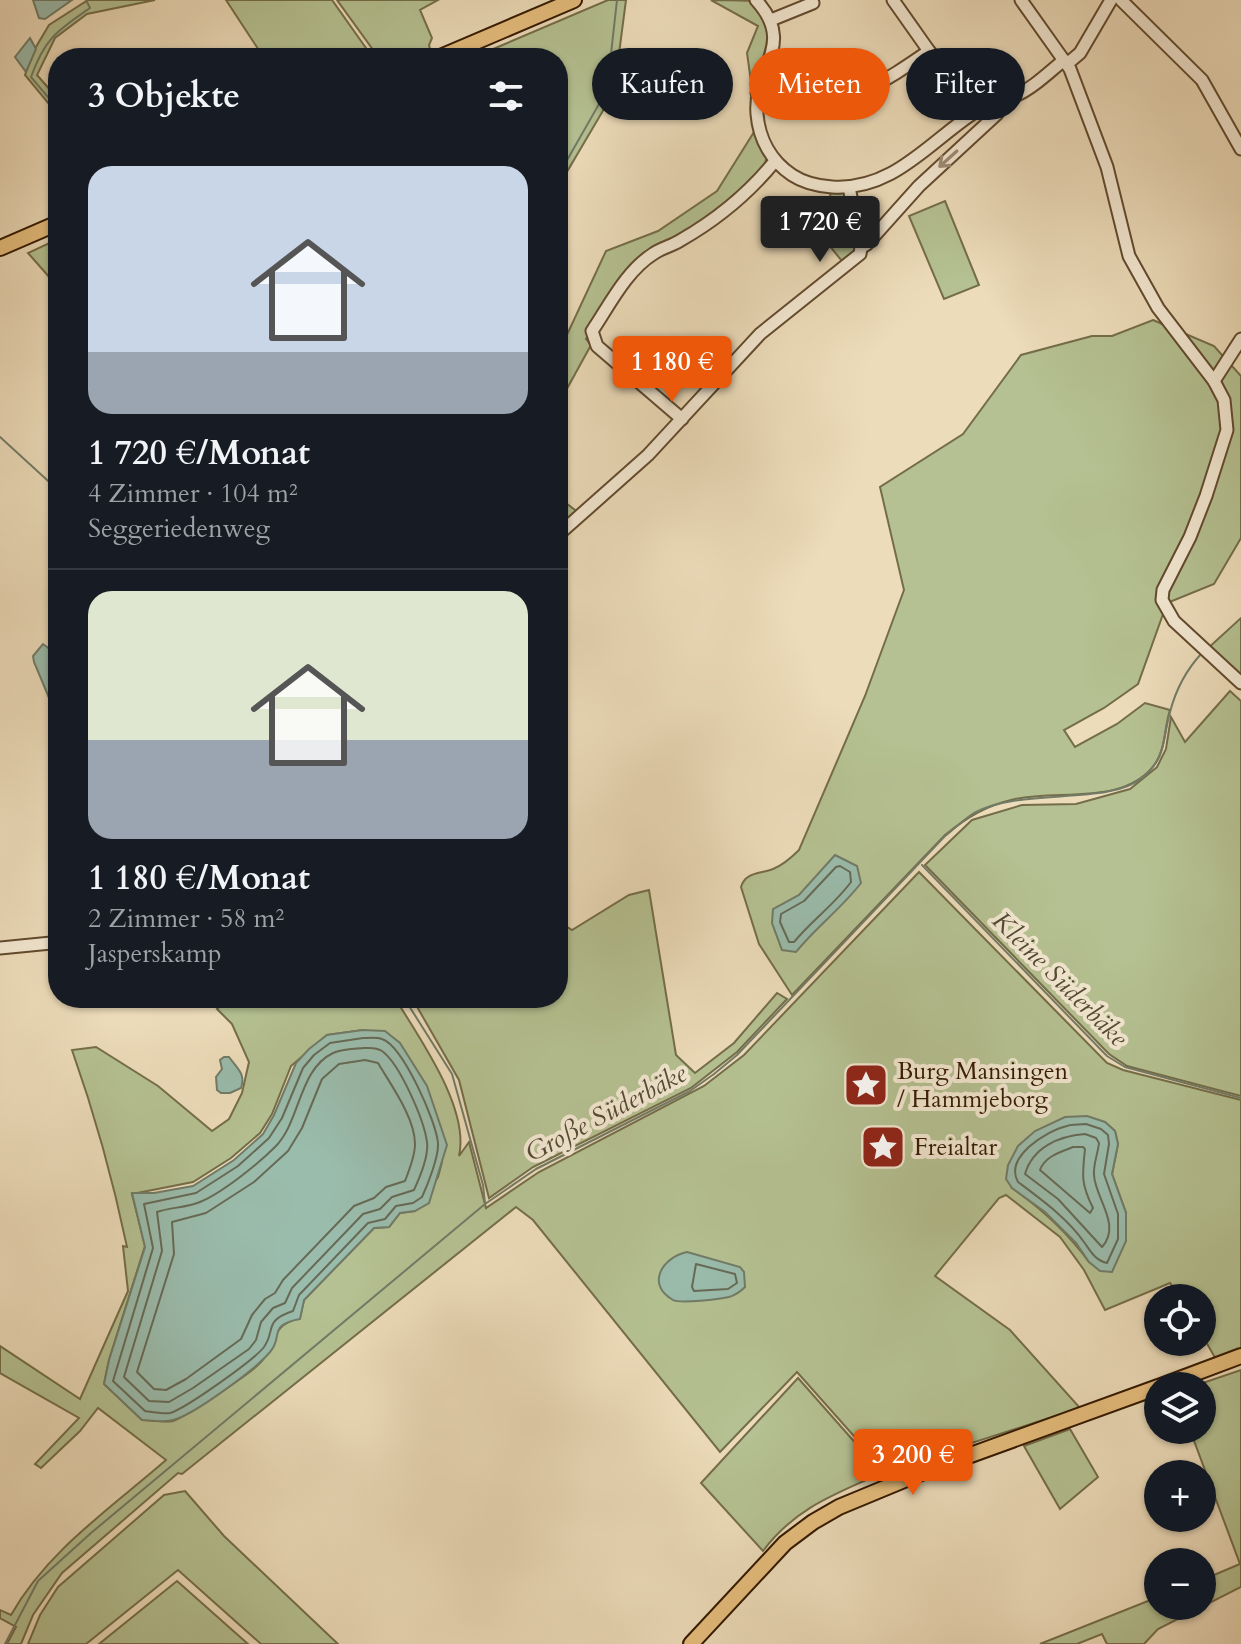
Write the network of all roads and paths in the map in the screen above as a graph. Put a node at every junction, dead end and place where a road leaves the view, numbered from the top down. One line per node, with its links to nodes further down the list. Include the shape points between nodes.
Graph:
1 (574, 0): 9 (main road)
2 (756, 0): 8 (street)
3 (893, 0): 11 (street)
4 (1021, 0): 12 (street)
5 (1111, 0): 12 (street, via 1080,53)
6 (1121, 0): 17 (street, via 1202,80)
7 (813, 3): 8 (street)
8 (771, 20): 10 (street)
9 (461, 48)
10 (774, 48)
11 (927, 48)
12 (1065, 62): 13 (street); 24 (street, via 1107,167 1129,256 1158,308)
13 (1025, 89)
14 (758, 120): 18 (street)
15 (964, 120): 19 (street, via 893,174)
16 (990, 120): 22 (street, one-way to 22)
17 (1241, 149)
18 (775, 161): 19 (street, via 800,180); 25 (street, via 730,206 681,241 652,254 628,277 592,331 597,346)
19 (849, 187): 22 (street)
20 (48, 227): 21 (main road)
21 (0, 248)
22 (861, 248): 25 (street, via 837,274 760,334)
23 (1241, 339): 24 (street)
24 (1214, 381): 27 (street, via 1224,400 1227,430 1201,510 1162,600 1174,621)
25 (682, 419): 26 (street)
26 (568, 526)
27 (1241, 683)
28 (48, 943): 29 (street)
29 (0, 948)
30 (1241, 1356): 31 (main road)
31 (1197, 1372)
32 (1144, 1391): 33 (main road, via 839,1507 785,1543)
33 (691, 1644)

